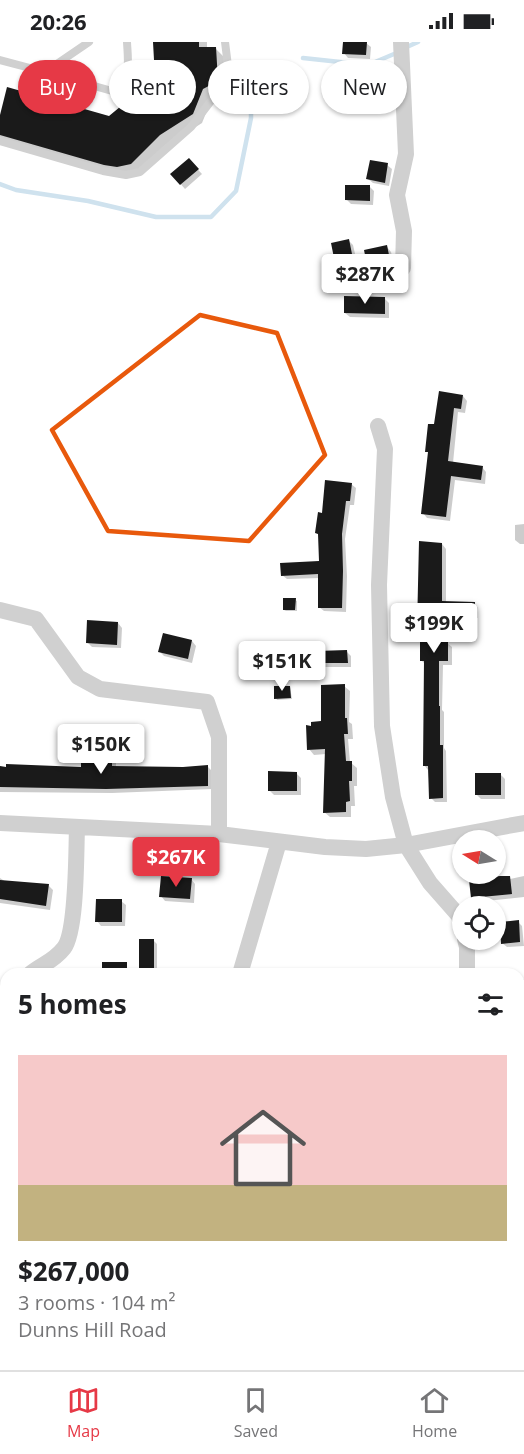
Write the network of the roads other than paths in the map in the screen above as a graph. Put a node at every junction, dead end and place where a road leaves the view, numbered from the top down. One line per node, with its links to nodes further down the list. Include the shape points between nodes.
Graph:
1 (89, 42): 6 (lane)
2 (127, 42): 8 (lane, via 127,76 121,85 112,90)
3 (225, 42): 9 (lane, via 228,66 224,84 191,127 140,172 126,175 103,171)
4 (401, 42): 10 (street, via 406,154 397,195 405,231)
5 (0, 60): 7 (lane)
6 (63, 60)
7 (18, 65)
8 (97, 86)
9 (0, 141)
10 (403, 268)
11 (378, 426): 18 (street, via 384,449 379,585 382,726 393,796)
12 (0, 610): 16 (street, via 36,619 78,677 100,689 207,702 219,737)
13 (0, 823): 15 (street)
14 (524, 823): 18 (street)
15 (77, 827): 16 (street); 21 (street, via 72,924 65,946)
16 (219, 834): 17 (street)
17 (279, 842): 18 (street, via 366,849); 22 (street)
18 (406, 845): 19 (street, via 430,883)
19 (452, 908)
20 (467, 950): 23 (street)
21 (40, 968)
22 (242, 968)
23 (467, 968)

